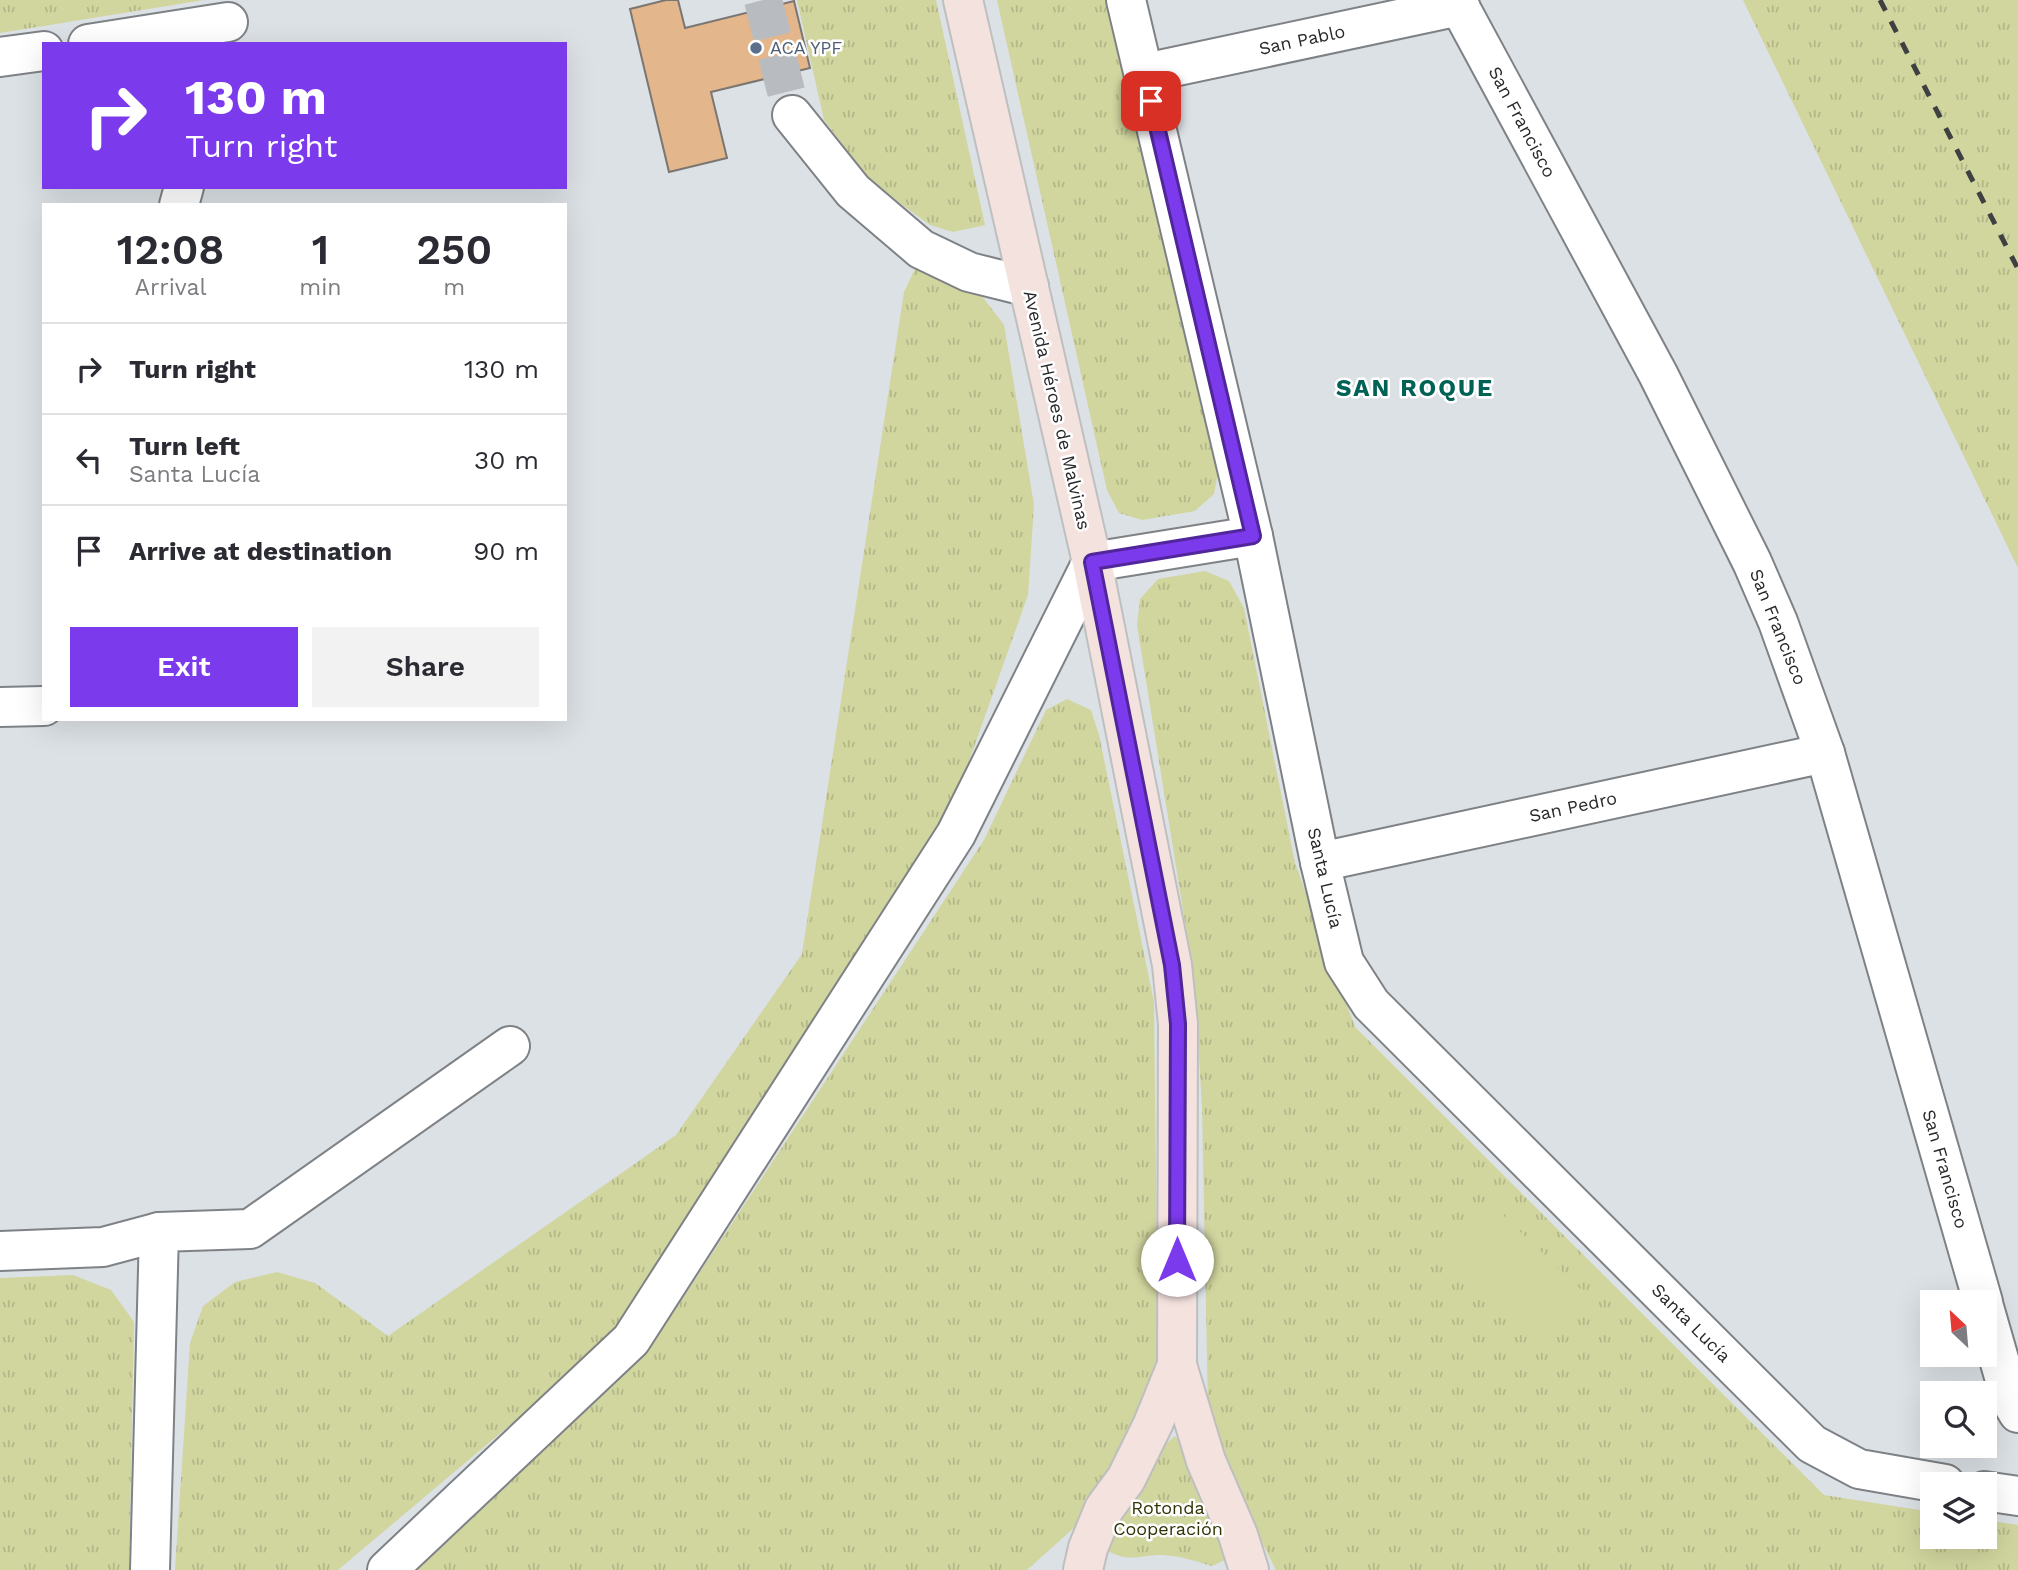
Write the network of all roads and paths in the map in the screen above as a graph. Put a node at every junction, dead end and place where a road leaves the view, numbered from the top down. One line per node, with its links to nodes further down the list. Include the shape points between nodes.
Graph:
1 (963, 0): 10 (main road, Avenida Héroes de Malvinas)
2 (1126, 0): 8 (street, Santa Lucía)
3 (1458, 3): 8 (street, San Pablo); 15 (street, San Francisco, via 1658,374 1752,562)
4 (228, 22): 5 (street)
5 (101, 42)
6 (42, 51): 7 (street)
7 (0, 57)
8 (1145, 74): 11 (street, Santa Lucía)
9 (792, 115): 10 (street, via 853,191 921,249 969,272)
10 (1029, 287): 12 (main road, Avenida Héroes de Malvinas)
11 (1253, 536): 12 (street); 16 (street, Santa Lucía)
12 (1092, 562): 22 (main road, Avenida Héroes de Malvinas, via 1172,965 1177,1012); 28 (street, via 956,834 631,1340)
13 (42, 706): 14 (street)
14 (0, 707)
15 (1825, 753): 16 (street, San Pedro); 20 (street, San Francisco)
16 (1321, 862): 24 (street, Santa Lucía, via 1344,962 1371,1004 1812,1444 1859,1469)
17 (510, 1046): 18 (street, via 250,1229)
18 (159, 1232): 19 (street, via 103,1247); 27 (street)
19 (0, 1251)
20 (1980, 1290)
21 (1997, 1352): 23 (street)
22 (1177, 1365): 29 (main road, Avenida Héroes de Malvinas, via 1126,1479 1104,1509); 30 (main road, Avenida Héroes de Malvinas, via 1206,1461)
23 (2018, 1413)
24 (1920, 1480)
25 (1997, 1493): 26 (street)
26 (2018, 1496)
27 (150, 1570)
28 (387, 1570)
29 (1083, 1570)
30 (1250, 1570)

